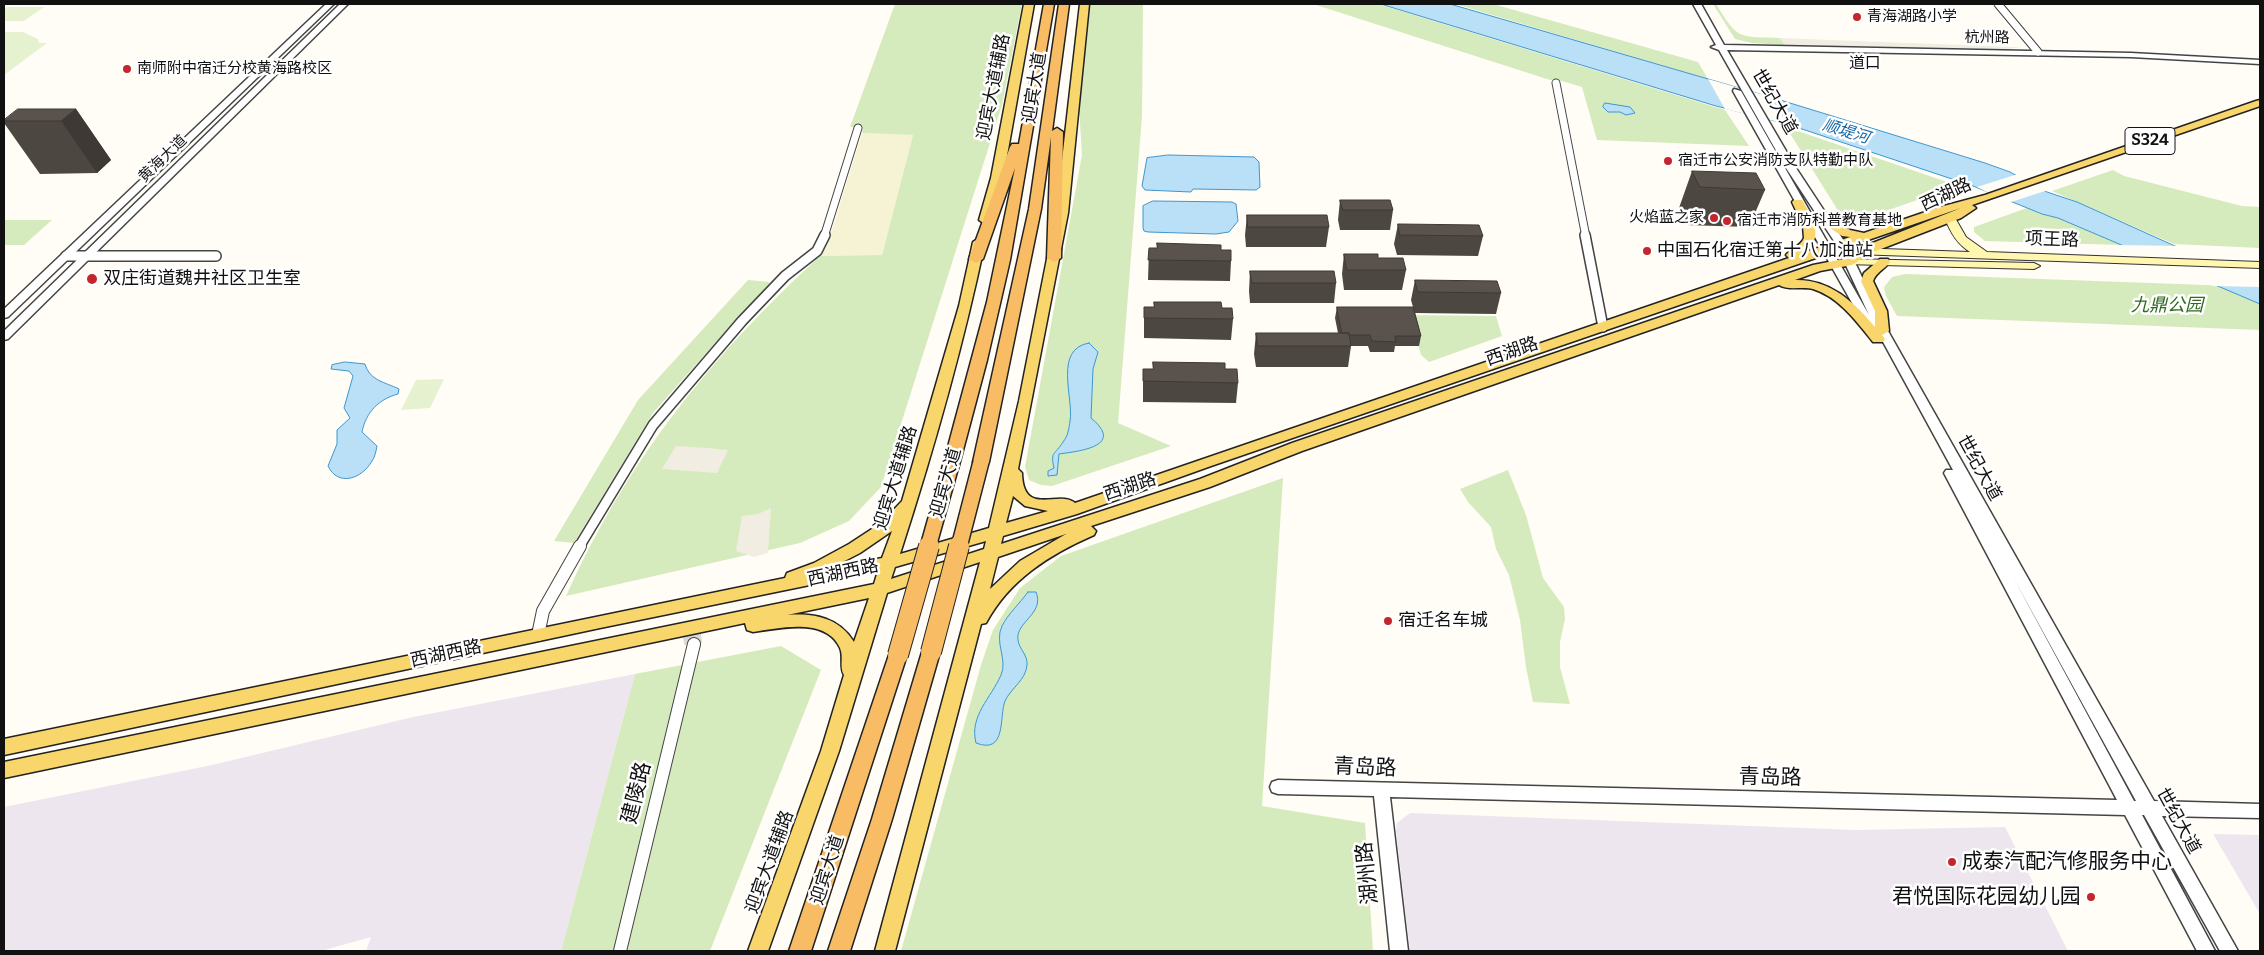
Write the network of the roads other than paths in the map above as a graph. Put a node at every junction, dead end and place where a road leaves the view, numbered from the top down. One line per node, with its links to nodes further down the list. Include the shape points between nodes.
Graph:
1 (330, 4): 28 (street, 黄海大道)
2 (344, 4): 29 (street, 黄海大道)
3 (1029, 4): 32 (main road, 迎宾大道辅路, via 997,178)
4 (1042, 4): 11 (highway)
5 (1049, 4): 11 (highway, 迎宾大道)
6 (1064, 4): 14 (highway, 迎宾大道)
7 (1084, 4): 31 (main road, via 1062,213)
8 (1690, 4): 12 (street, 世纪大道)
9 (1697, 4): 12 (street, 世纪大道)
10 (1998, 4): 13 (street)
11 (1043, 42): 32 (highway, via 1032,64 1012,161); 67 (highway, 迎宾大道, bridge, via 1023,158 984,343 898,655)
12 (1717, 47): 13 (street, 杭州路); 20 (street, 世纪大道, via 1750,116); 22 (street, 世纪大道)
13 (2038, 52): 15 (street, 杭州路)
14 (1057, 60): 31 (highway, via 1062,78 1056,138); 44 (highway, 迎宾大道, via 1036,209)
15 (2260, 62)
16 (1556, 83): 39 (street)
17 (2260, 103): 19 (main road, S324)
18 (858, 128): 53 (street, via 822,244 785,276 742,321 653,425 556,586 543,611)
19 (1989, 198): 21 (main road, 西湖路); 23 (main road, 西湖路, via 1944,208)
20 (1798, 202): 24 (street, 世纪大道); 36 (main road, via 1811,232 1808,245 1787,258)
21 (1950, 218): 25 (main road, 西湖路); 27 (main road, via 1958,236 1974,250)
22 (1825, 219): 23 (main road, via 1846,233); 26 (street, 世纪大道)
23 (1864, 236): 26 (main road, 西湖路)
24 (1825, 250): 26 (street, 世纪大道); 36 (main road, 西湖路)
25 (1864, 250): 26 (main road, 西湖路); 27 (main road, 项王路)
26 (1841, 255): 33 (main road, 项王路); 37 (main road, 西湖路); 40 (street, 世纪大道)
27 (1987, 255): 34 (main road, 项王路)
28 (66, 256): 29 (street); 38 (street, 黄海大道)
29 (86, 256): 30 (street); 41 (street, 黄海大道)
30 (216, 256)
31 (1054, 258): 42 (main road)
32 (976, 259): 43 (main road, 迎宾大道辅路)
33 (1884, 262): 35 (main road, 项王路); 40 (main road, via 1870,271 1867,279 1881,310)
34 (2254, 265)
35 (2260, 273)
36 (1720, 286): 39 (main road, 西湖路)
37 (1729, 299): 40 (main road, via 1797,283 1820,287 1846,302); 46 (main road, 西湖路, via 1297,447)
38 (4, 315)
39 (1603, 327): 45 (main road, 西湖路)
40 (1880, 335): 62 (street, 世纪大道); 63 (street, 世纪大道)
41 (4, 336)
42 (1018, 435): 45 (main road, via 1016,493 1027,502 1054,507 1081,504); 47 (main road)
43 (924, 454): 49 (main road, 迎宾大道辅路); 51 (main road, via 900,514 886,527 828,562 797,576)
44 (981, 462): 68 (highway, 迎宾大道, bridge, via 931,652)
45 (1206, 462): 47 (main road, 西湖路, via 1072,510)
46 (1205, 483): 48 (main road, 西湖路); 55 (main road, via 1071,538 1034,560 996,592 985,606)
47 (996, 532): 48 (main road); 49 (main road, 西湖路)
48 (990, 554): 50 (main road, 西湖路); 55 (main road)
49 (889, 563): 50 (main road, 迎宾大道辅路); 51 (main road, 西湖西路)
50 (880, 589): 56 (main road, 西湖西路); 57 (main road, 迎宾大道辅路)
51 (618, 618): 53 (main road, 西湖西路)
52 (710, 632): 57 (main road, via 794,620 818,622 844,638 849,648)
53 (538, 635): 58 (main road, 西湖西路)
54 (688, 640): 56 (main road); 65 (street, 建陵路)
55 (964, 658): 69 (main road)
56 (543, 660): 59 (main road, 西湖西路)
57 (851, 682): 66 (main road, 迎宾大道辅路, via 830,751)
58 (4, 747)
59 (5, 771)
60 (1278, 787): 61 (street, 青岛路)
61 (1381, 790): 62 (street, 青岛路); 70 (street, 湖州路)
62 (2129, 809): 63 (street, 青岛路); 71 (street, 世纪大道)
63 (2151, 810): 64 (street, 青岛路); 72 (street, 世纪大道)
64 (2260, 812)
65 (620, 951)
66 (758, 951)
67 (800, 951)
68 (839, 951)
69 (885, 951)
70 (1399, 951)
71 (2206, 951)
72 (2229, 951)

